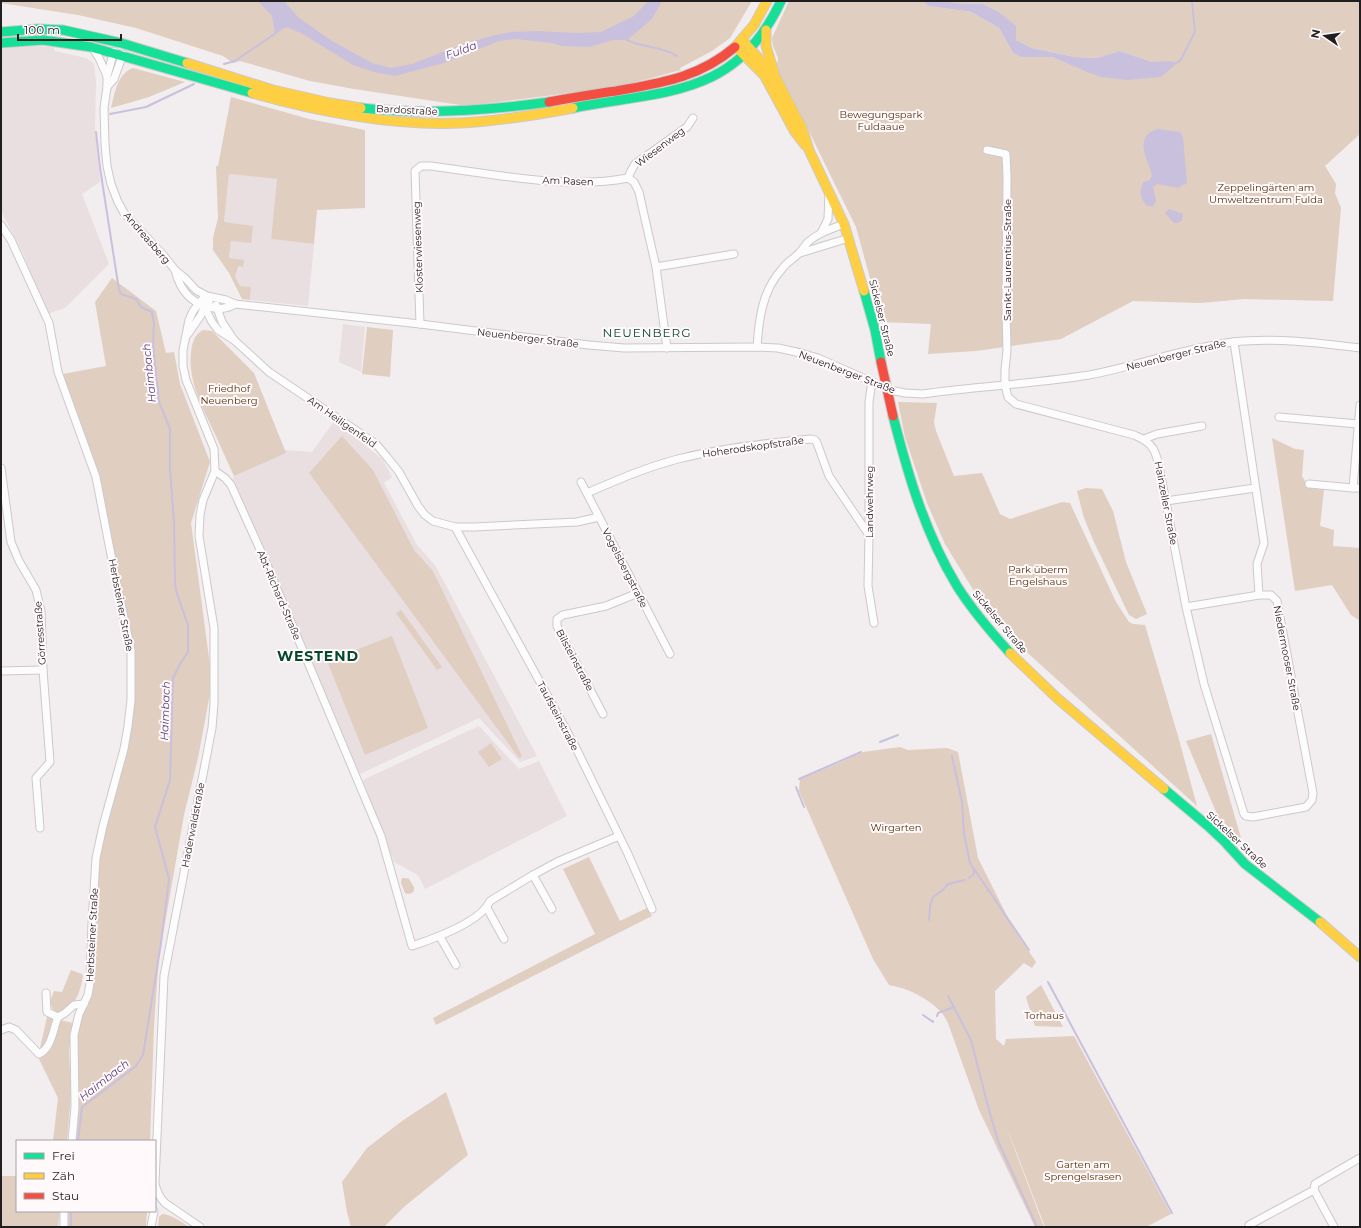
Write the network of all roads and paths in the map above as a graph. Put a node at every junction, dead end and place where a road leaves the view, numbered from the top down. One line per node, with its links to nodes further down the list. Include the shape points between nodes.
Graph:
1 (767, 1): 5 (main road, Bardostraße)
2 (781, 1): 3 (main road, Bardostraße)
3 (766, 29): 11 (main road, Bardostraße); 14 (main road, via 766,46)
4 (1, 32): 7 (main road, Bardostraße, via 51,29)
5 (742, 40): 8 (main road, Bardostraße); 11 (main road, Sickelser Straße)
6 (1, 43): 9 (main road, Bardostraße, via 43,40)
7 (120, 43): 8 (main road, Bardostraße, via 256,85 332,103 387,111 440,113 532,105 662,83 709,66); 10 (street, Andreasberg); 12 (street)
8 (735, 46): 11 (main road, Sickelser Straße)
9 (92, 47): 10 (main road, Bardostraße); 13 (street, Andreasberg)
10 (113, 52): 12 (main road, Bardostraße); 13 (street, Andreasberg)
11 (747, 52): 12 (main road, Bardostraße, via 726,70 689,87 538,114 440,123 386,120 295,105); 14 (main road, Sickelser Straße); 17 (main road, Sickelser Straße, via 764,75 795,132)
12 (124, 56): 15 (street, Andreasberg)
13 (107, 76): 15 (street, Andreasberg)
14 (776, 78): 17 (main road, Sickelser Straße, via 802,128)
15 (107, 88): 29 (street, Andreasberg, via 104,136 111,184 124,213)
16 (693, 118): 20 (street, Wiesenweg, via 687,127 635,164)
17 (809, 150): 21 (main road, Sickelser Straße)
18 (987, 150): 41 (street, Sankt-Laurentius-Straße, via 1006,154)
19 (415, 172): 20 (street, Am Rasen, via 421,166 432,166 560,182 613,181); 34 (street, Klosterwiesenweg)
20 (628, 178): 28 (street, via 634,182 639,192)
21 (829, 191): 22 (main road, Sickelser Straße); 24 (street, via 828,219)
22 (844, 224): 24 (street); 25 (main road, Sickelser Straße)
23 (1, 225): 79 (street, Herbsteiner Straße, via 11,240 49,323 58,372 96,477 131,650 128,726 96,858 90,983)
24 (821, 234): 26 (street, via 809,242)
25 (849, 238): 26 (street); 76 (main road, Sickelser Straße, bridge, via 875,330 911,486 934,545 962,593 1016,660 1055,697 1208,826 1245,864)
26 (800, 253): 37 (street, via 781,270 767,292 759,320)
27 (734, 254): 28 (street)
28 (656, 267): 38 (street)
29 (175, 270): 30 (street, Andreasberg, via 198,292); 32 (street, Andreasberg, via 180,284 190,298)
30 (209, 297): 31 (street, Neuenberger Straße); 32 (street); 33 (street, Am Heiligenfeld)
31 (235, 304): 33 (street, Neuenberger Straße); 34 (street, Neuenberger Straße)
32 (204, 306): 33 (street, Neuenberger Straße); 35 (street, Am Heiligenfeld, via 218,330); 48 (street, via 193,311 189,320 183,350 183,366 186,380 214,449)
33 (216, 309): 35 (street, Am Heiligenfeld)
34 (420, 324): 38 (street, Neuenberger Straße, via 589,346)
35 (234, 340): 57 (street, Am Heiligenfeld, via 269,372 376,444 399,472 424,515 433,521)
36 (1234, 342): 39 (street, Neuenberger Straße, via 1267,340); 41 (street, Neuenberger Straße, via 1199,348 1104,372); 52 (street)
37 (757, 347): 38 (street, Neuenberger Straße); 40 (street, Neuenberger Straße, via 778,348 818,358)
38 (666, 348)
39 (1360, 348)
40 (872, 382): 41 (street, Neuenberger Straße, via 890,390 923,394); 58 (street, Landwehrweg, via 869,402)
41 (1005, 385): 46 (street, via 1008,397 1016,404)
42 (1360, 406): 44 (street)
43 (1279, 417): 44 (street)
44 (1358, 424): 53 (street)
45 (1202, 426): 46 (street, via 1157,434)
46 (1144, 439): 55 (street, Hainzeller Straße, via 1154,449)
47 (1, 468): 50 (street, Görresstraße)
48 (215, 471): 74 (street, Abt-Richard-Straße, via 231,485 381,836 412,946); 84 (street, Haderwaldstraße, via 204,500 199,525 214,628 212,728 164,976)
49 (581, 482): 54 (street, Vogelsbergstraße)
50 (2, 484): 64 (street, Görresstraße, via 11,542 36,590 41,611)
51 (1309, 484): 53 (street)
52 (1255, 488): 55 (street); 60 (street, via 1264,543 1257,564)
53 (1356, 488)
54 (587, 493): 56 (street, Vogelsbergstraße); 58 (street, Hoherodskopfstraße, via 677,459 719,450 810,438 817,443 829,476)
55 (1166, 501): 61 (street, Hainzeller Straße)
56 (599, 517): 57 (street, Am Heiligenfeld, via 577,522); 59 (street, Vogelsbergstraße)
57 (455, 526): 69 (street, Taufsteinstraße, via 573,744)
58 (869, 535): 62 (street, Landwehrweg, via 868,586)
59 (638, 593): 63 (street, Vogelsbergstraße); 66 (street, Bilsteinstraße, via 606,606 563,615 557,619 557,626)
60 (1259, 595): 61 (street); 67 (street, Niedermooser Straße, via 1271,595 1277,601 1313,793 1312,800 1306,807 1253,817)
61 (1186, 607): 67 (street, Hainzeller Straße, via 1204,684)
62 (874, 623)
63 (670, 654)
64 (43, 670): 65 (street, Görresstraße); 68 (street, Görresstraße, via 50,762 36,778)
65 (1, 671)
66 (603, 714)
67 (1246, 816)
68 (40, 828)
69 (619, 836): 70 (street); 73 (street, Taufsteinstraße)
70 (533, 875): 71 (street, via 490,901); 72 (street)
71 (487, 908): 74 (street); 75 (street)
72 (552, 909)
73 (652, 909)
74 (440, 937): 77 (street)
75 (504, 939)
76 (1360, 957)
77 (456, 965)
78 (46, 993): 80 (street, via 47,1012)
79 (84, 1004): 80 (street, via 74,1005); 82 (street, Herbsteiner Straße, via 74,1034 76,1107)
80 (58, 1017): 81 (street, via 49,1044 39,1054 16,1030 9,1027)
81 (1, 1030)
82 (72, 1140)
83 (1360, 1158): 85 (street, via 1318,1181)
84 (156, 1160)
85 (1314, 1188): 94 (street, via 1249,1225); 95 (street)
86 (156, 1190): 87 (street, Haderwaldstraße)
87 (160, 1198): 88 (street); 93 (street)
88 (156, 1206)
89 (64, 1212): 91 (street)
90 (154, 1212): 92 (street)
91 (64, 1227)
92 (151, 1227)
93 (200, 1227)
94 (1250, 1227)
95 (1334, 1227)

